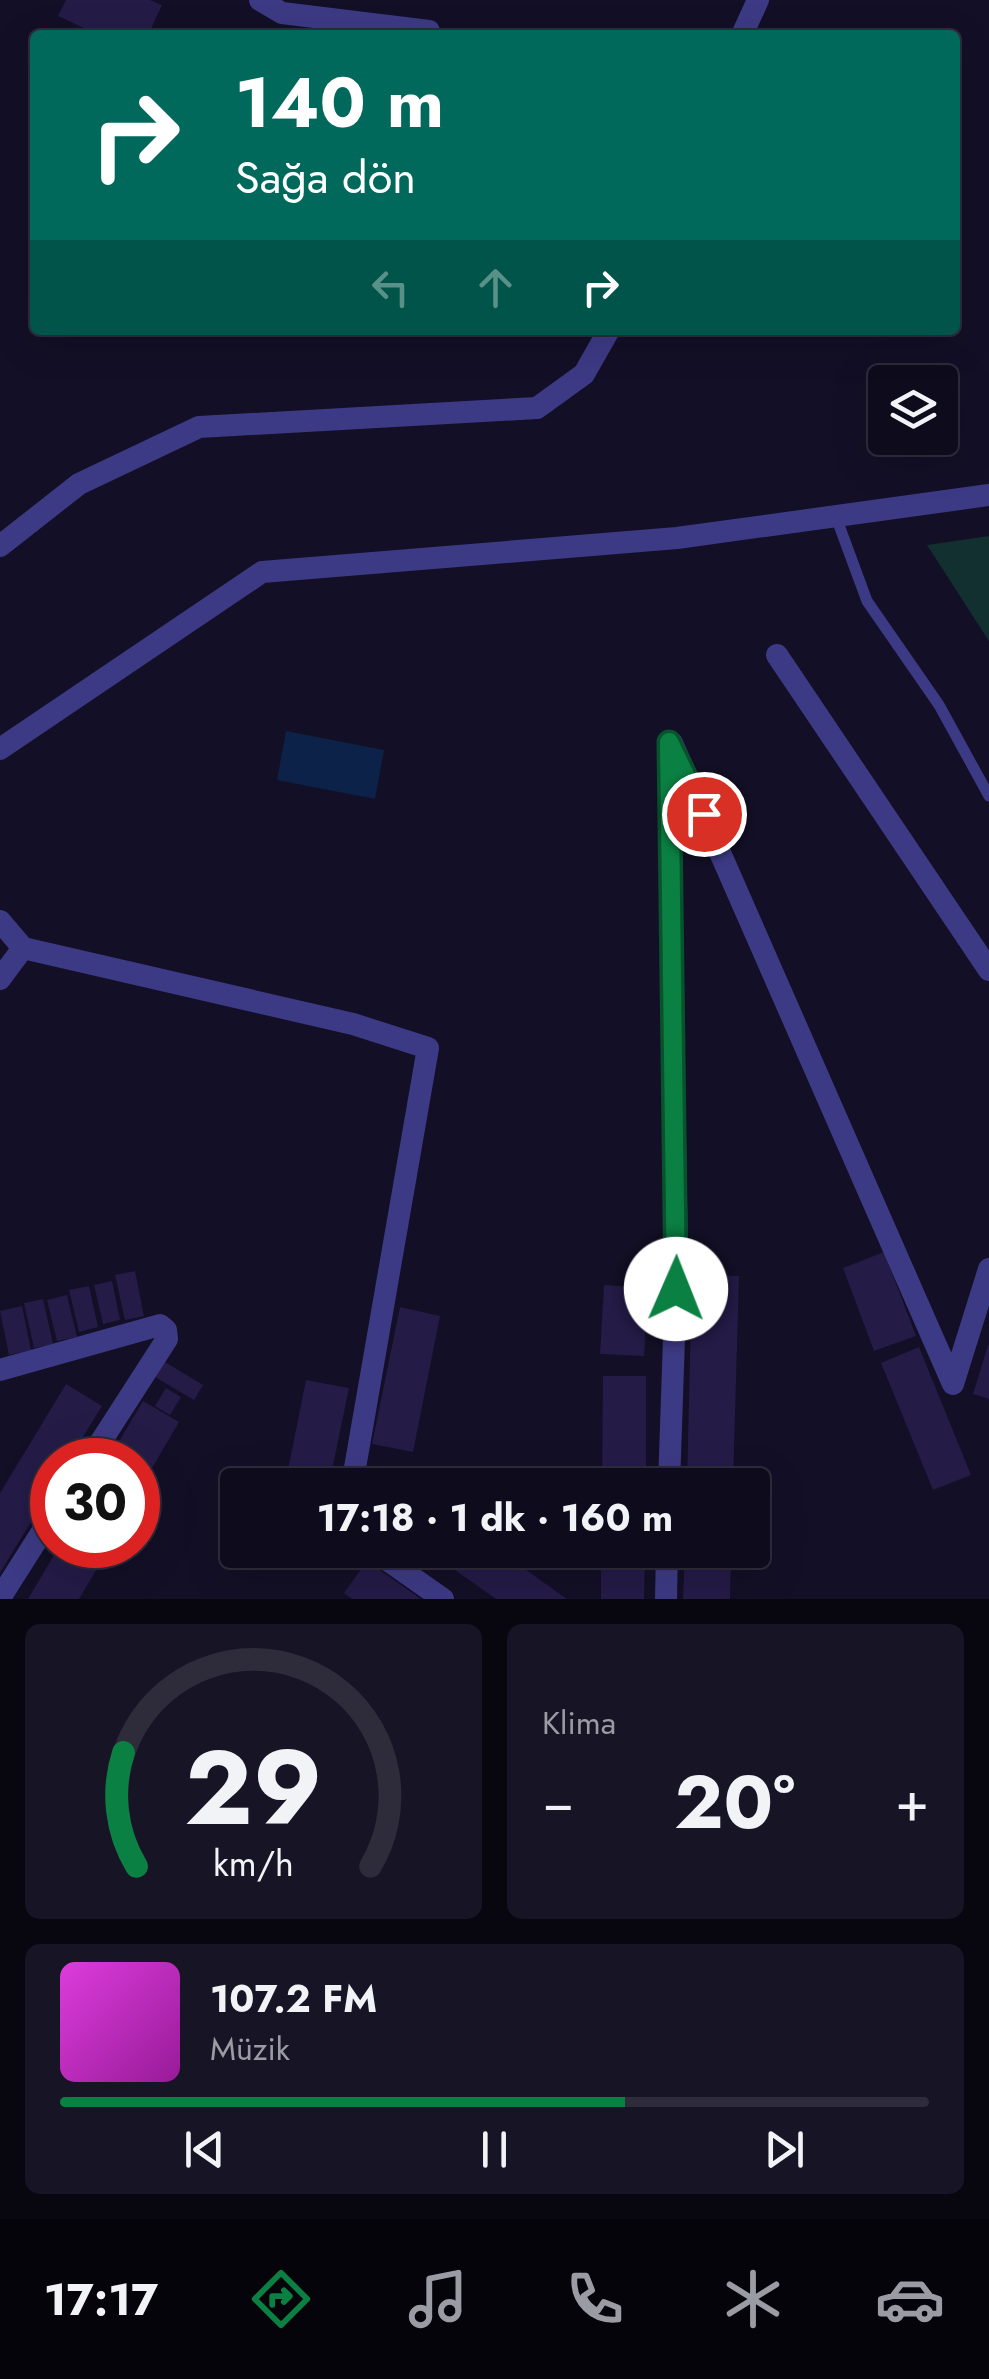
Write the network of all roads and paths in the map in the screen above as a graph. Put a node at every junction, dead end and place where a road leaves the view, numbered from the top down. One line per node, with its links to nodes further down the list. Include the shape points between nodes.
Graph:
1 (260, 0): 3 (street, via 282,12)
2 (758, 0): 4 (street)
3 (421, 30)
4 (744, 30)
5 (607, 335): 8 (street, via 584,374 538,408 200,426 79,484)
6 (989, 495): 7 (street)
7 (836, 516): 10 (street, via 677,538 262,572); 11 (lane, via 867,601 938,705)
8 (0, 546)
9 (776, 655): 14 (street)
10 (0, 749)
11 (989, 796)
12 (0, 922): 13 (street)
13 (24, 948): 15 (street); 19 (street, via 352,1024 428,1048)
14 (989, 970)
15 (0, 979)
16 (989, 1269): 20 (street, via 953,1384 669,742 677,1250)
17 (0, 1370): 18 (street, via 160,1325 166,1339)
18 (103, 1438)
19 (355, 1468)
20 (671, 1468)
21 (30, 1551): 24 (street)
22 (399, 1568): 25 (street)
23 (667, 1568): 26 (street)
24 (0, 1598)
25 (443, 1599)
26 (666, 1599)

